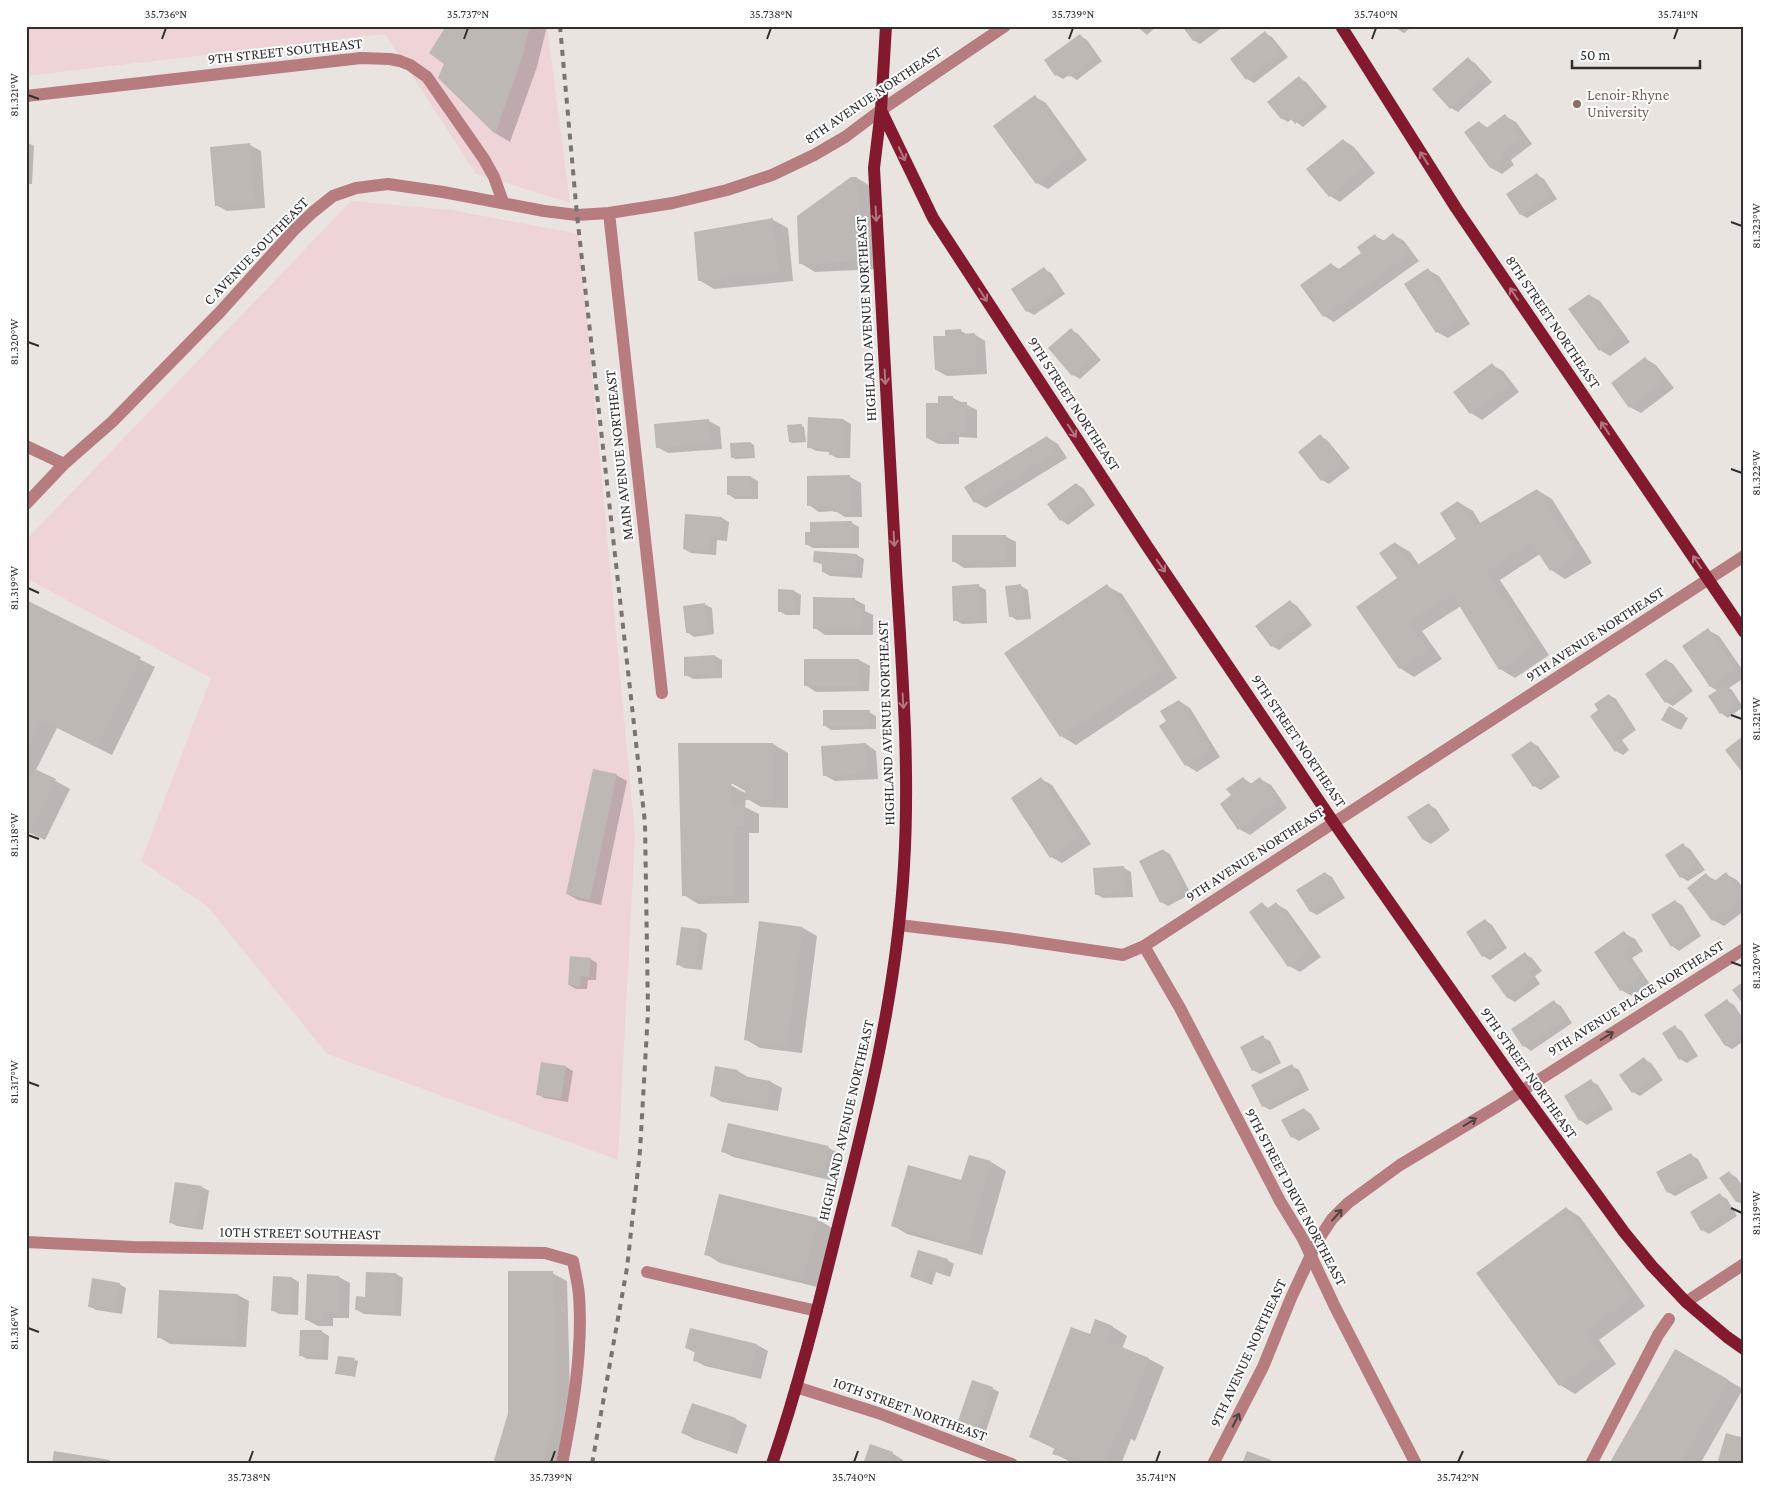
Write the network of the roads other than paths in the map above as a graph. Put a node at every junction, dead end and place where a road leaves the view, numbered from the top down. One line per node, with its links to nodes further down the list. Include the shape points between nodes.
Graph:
1 (886, 26): 5 (main road, HIGHLAND AVENUE NORTHEAST)
2 (1005, 26): 5 (street, 8TH AVENUE NORTHEAST)
3 (1341, 26): 13 (main road, 8TH STREET NORTHEAST, one-way to 3, via 1456,208)
4 (26, 96): 6 (street, 9TH STREET SOUTHEAST, via 361,58 400,61 427,78 484,159)
5 (881, 110): 7 (street, 8TH AVENUE NORTHEAST, via 845,137 772,176 673,203); 16 (main road, 9TH STREET NORTHEAST, one-way to 16, via 933,218 1147,546); 17 (main road, HIGHLAND AVENUE NORTHEAST, one-way to 17, via 874,168 906,749 906,829)
6 (502, 202): 8 (street, C AVENUE SOUTHEAST); 10 (street, C AVENUE SOUTHEAST, via 388,184 356,188 333,196 294,230 220,312 112,422)
7 (609, 213): 8 (street, 8TH AVENUE NORTHEAST); 15 (street, MAIN AVENUE NORTHEAST)
8 (577, 215)
9 (26, 446): 10 (street)
10 (64, 464): 11 (street, C AVENUE SOUTHEAST)
11 (26, 504)
12 (1744, 556): 13 (street, 9TH AVENUE NORTHEAST)
13 (1709, 579): 14 (main road, 8TH STREET NORTHEAST); 16 (street, 9TH AVENUE NORTHEAST)
14 (1744, 632)
15 (662, 693)
16 (1334, 823): 18 (street, 9TH AVENUE NORTHEAST); 20 (main road, 9TH STREET NORTHEAST)
17 (899, 926): 18 (street, 9TH AVENUE NORTHEAST, via 1123,955); 26 (main road, HIGHLAND AVENUE NORTHEAST, via 874,1083)
18 (1144, 946): 22 (street, 9TH STREET DRIVE NORTHEAST)
19 (1744, 950): 20 (street, 9TH AVENUE PLACE NORTHEAST, one-way to 19)
20 (1521, 1090): 22 (street, 9TH AVENUE PLACE NORTHEAST, one-way to 20, via 1332,1219 1348,1203 1400,1165); 25 (main road, 9TH STREET NORTHEAST, via 1624,1232)
21 (26, 1242): 30 (street, 10TH STREET SOUTHEAST, via 133,1247 545,1253 573,1261 579,1294 579,1342)
22 (1311, 1256): 33 (street, 9TH AVENUE NORTHEAST, one-way to 22, via 1263,1366); 34 (street, 9TH STREET DRIVE NORTHEAST)
23 (1744, 1264): 25 (street)
24 (647, 1272): 26 (street)
25 (1686, 1302): 28 (main road, 9TH STREET NORTHEAST)
26 (817, 1311): 29 (main road, HIGHLAND AVENUE NORTHEAST)
27 (1669, 1319): 35 (street)
28 (1744, 1349)
29 (796, 1387): 31 (main road, HIGHLAND AVENUE NORTHEAST); 32 (street, 10TH STREET NORTHEAST, via 878,1413)
30 (562, 1464)
31 (772, 1464)
32 (1012, 1464)
33 (1214, 1464)
34 (1416, 1464)
35 (1591, 1464)

